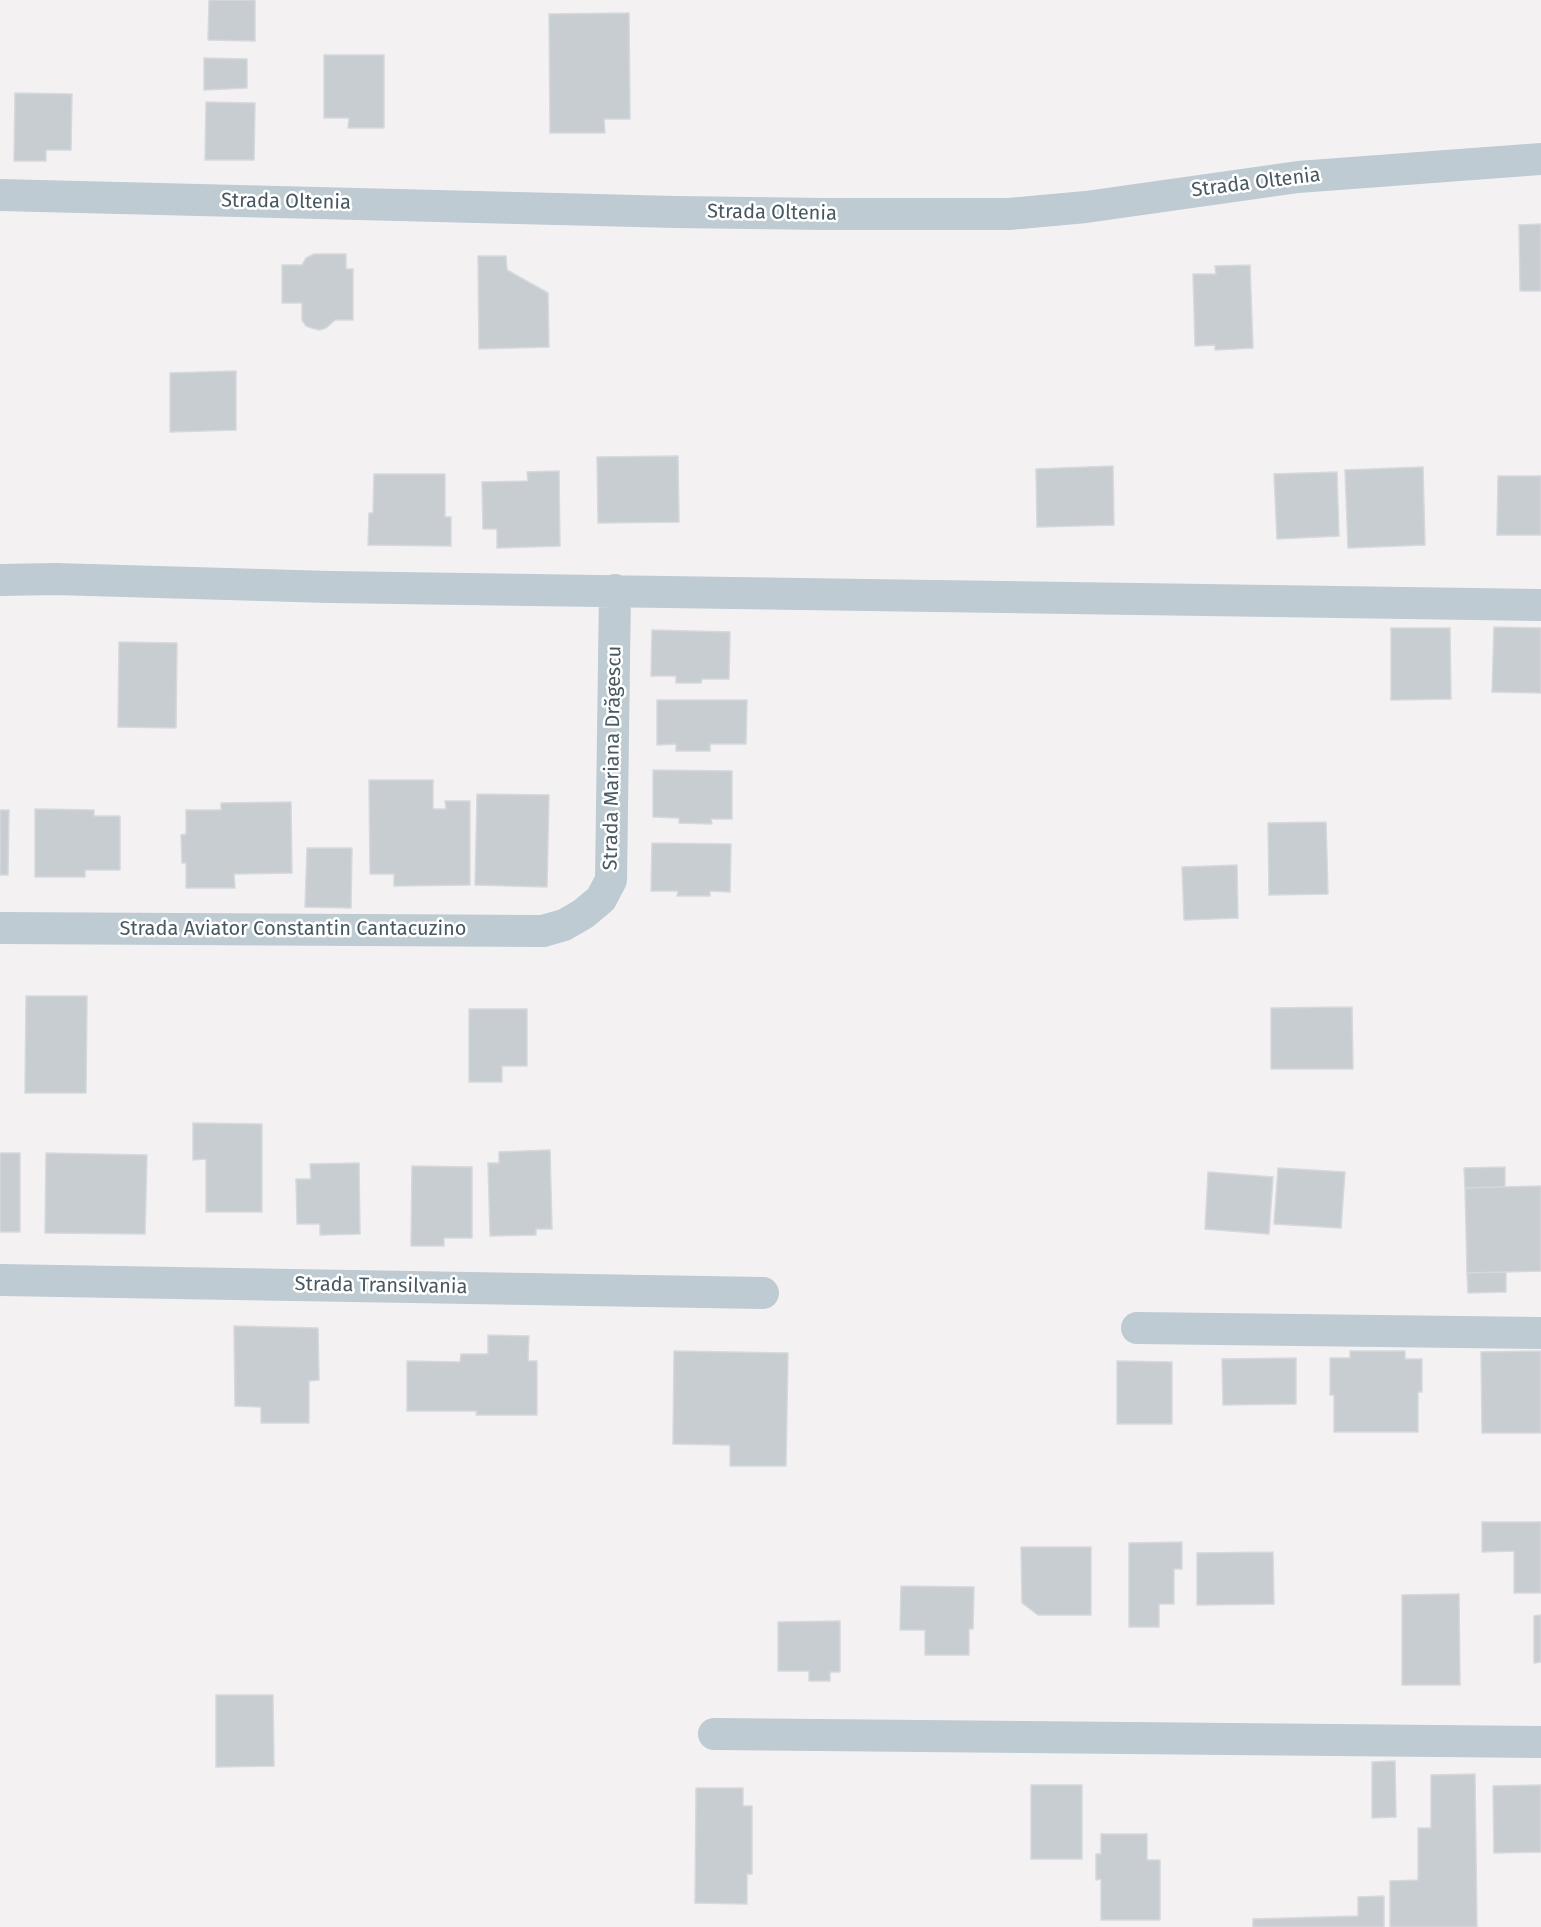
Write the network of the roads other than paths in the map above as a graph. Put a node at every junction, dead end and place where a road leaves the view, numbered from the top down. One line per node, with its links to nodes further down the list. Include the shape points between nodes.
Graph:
1 (1541, 159): 2 (street, Strada Oltenia, via 1298,177 1009,214 676,212)
2 (0, 195)
3 (0, 580): 4 (street)
4 (615, 590): 5 (street); 6 (street, Strada Mariana Drăgescu, via 611,880 601,899)
5 (1541, 605)
6 (583, 914): 7 (street, Strada Aviator Constantin Cantacuzino, via 543,931)
7 (0, 928)
8 (0, 1280): 9 (street, Strada Transilvania)
9 (763, 1293)
10 (1137, 1328): 11 (street)
11 (1541, 1333)
12 (714, 1734): 13 (street)
13 (1541, 1742)

